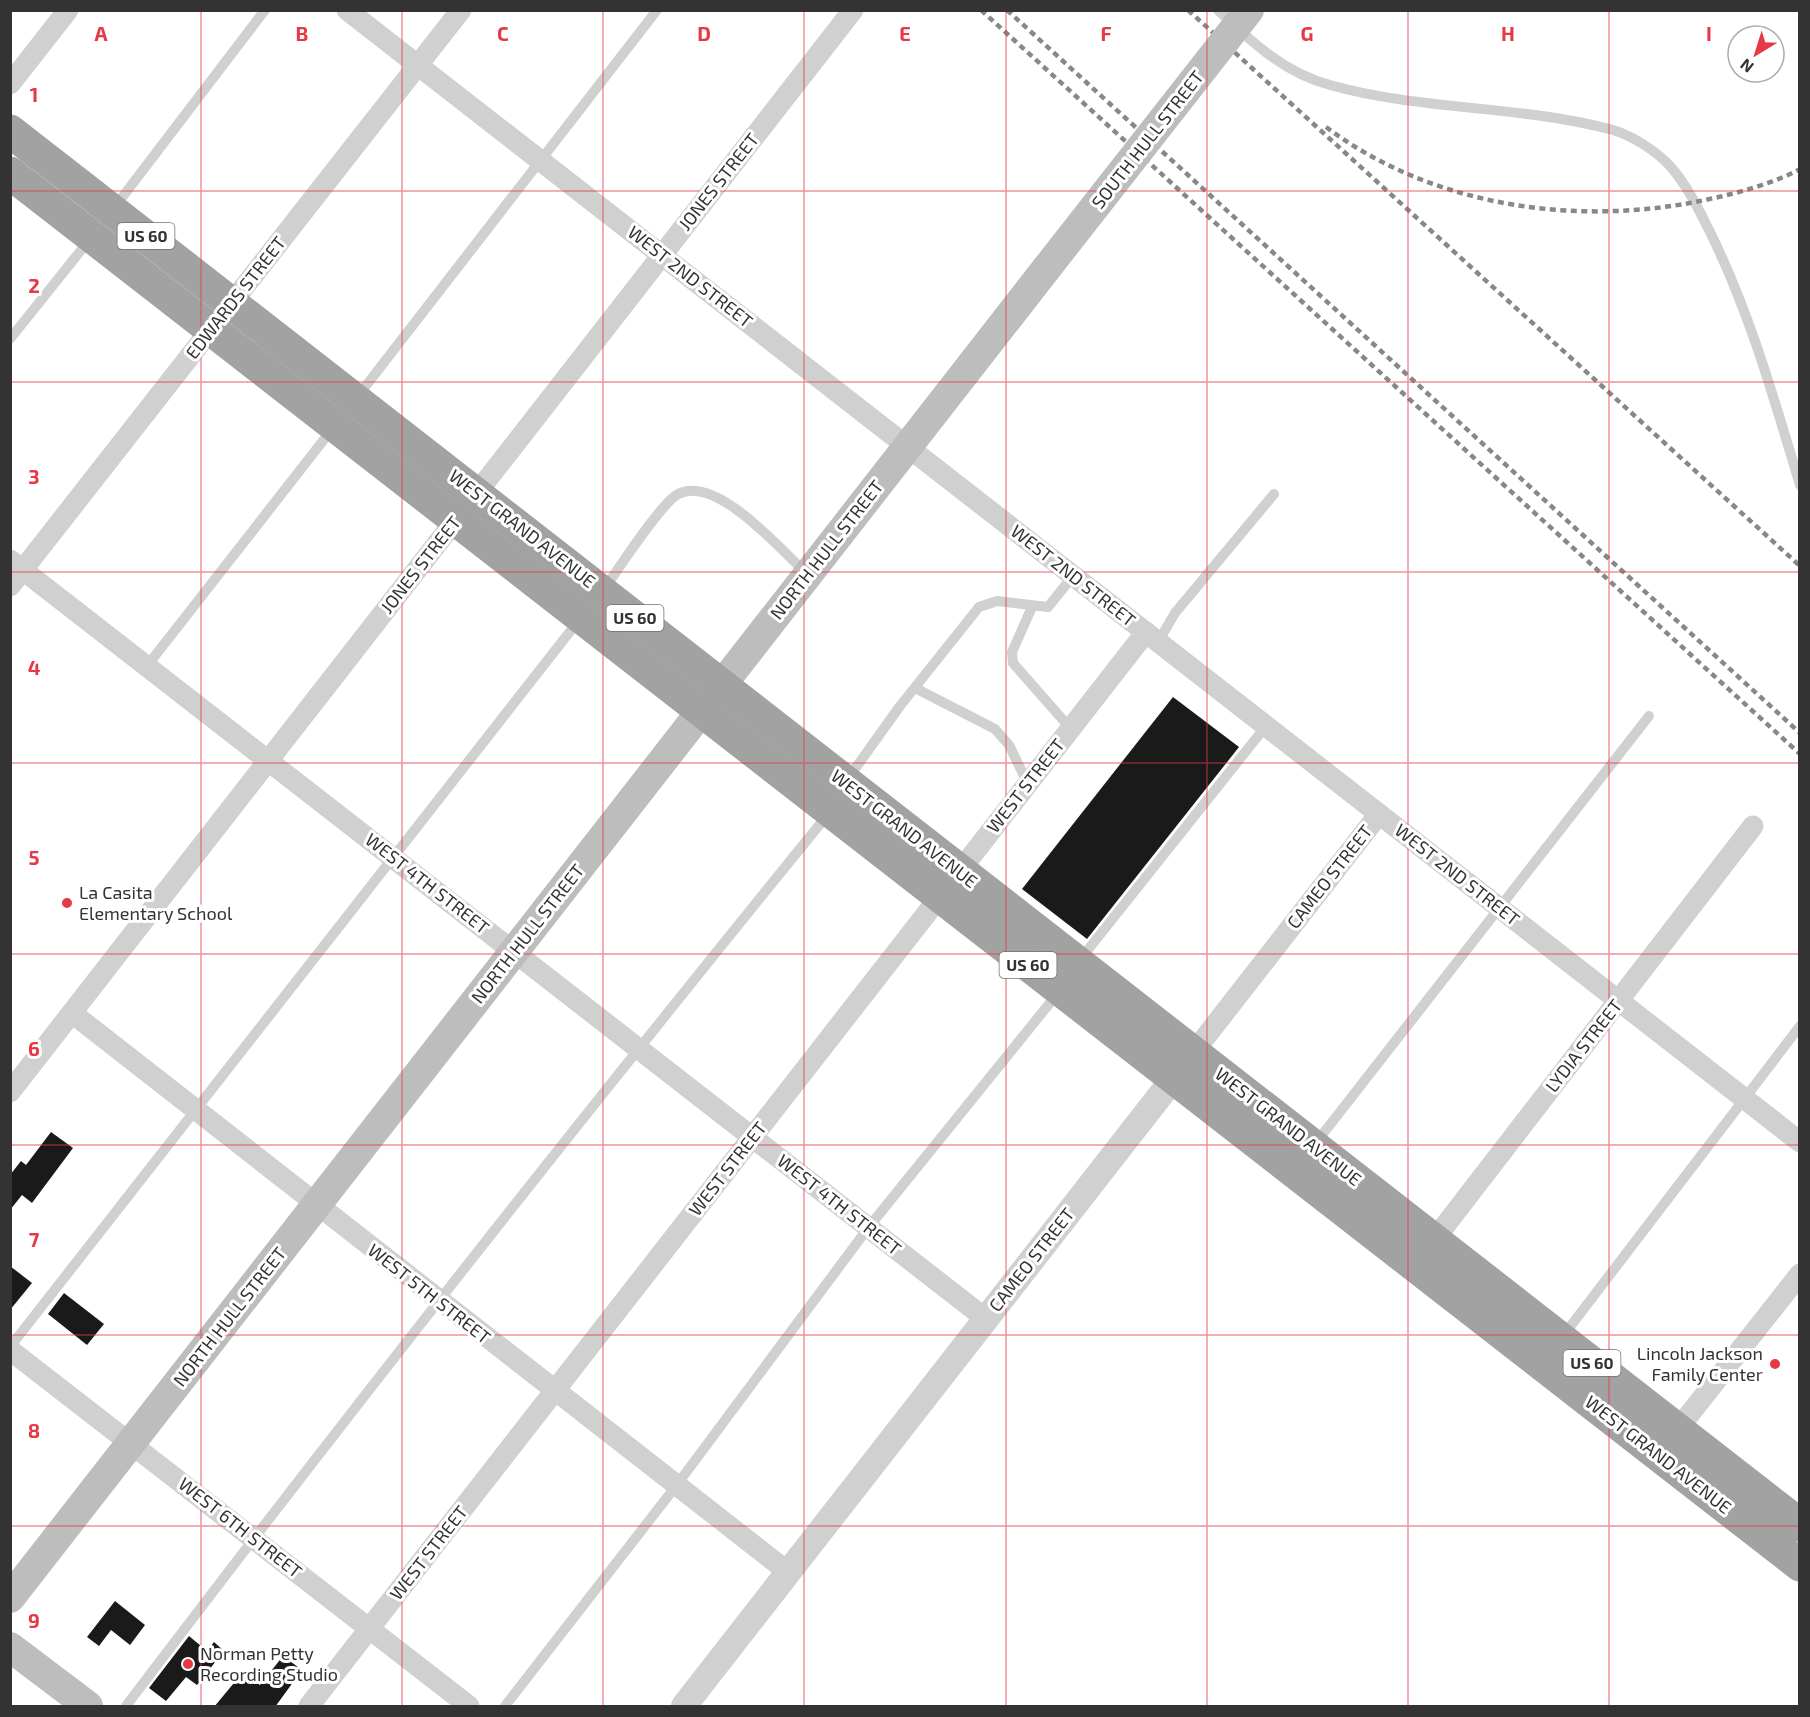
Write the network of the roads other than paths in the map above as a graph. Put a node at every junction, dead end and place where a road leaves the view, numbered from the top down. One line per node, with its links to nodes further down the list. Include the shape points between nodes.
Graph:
1 (68, 10): 10 (street)
2 (265, 10): 14 (lane)
3 (347, 10): 9 (street, WEST 2ND STREET)
4 (460, 10): 9 (street, EDWARDS STREET)
5 (657, 10): 12 (lane)
6 (853, 10): 16 (street, JONES STREET)
7 (1218, 10): 24 (lane, via 1262,51 1296,72 1329,85 1614,131 1641,143 1670,166 1694,202 1726,265 1761,354)
8 (1249, 10): 17 (main road, SOUTH HULL STREET, bridge)
9 (418, 65): 12 (street, WEST 2ND STREET); 18 (street, EDWARDS STREET)
10 (10, 84)
11 (10, 131): 14 (highway, WEST GRAND AVENUE / US 60)
12 (542, 162): 16 (street, WEST 2ND STREET); 21 (lane)
13 (10, 172): 15 (highway, WEST GRAND AVENUE / US 60)
14 (113, 210): 18 (highway, WEST GRAND AVENUE / US 60)
15 (92, 236): 19 (highway, WEST GRAND AVENUE / US 60); 20 (lane)
16 (662, 255): 23 (street, WEST 2ND STREET); 25 (street, JONES STREET)
17 (1046, 269): 23 (main road, NORTH HULL STREET)
18 (233, 303): 19 (street, EDWARDS STREET); 21 (highway, WEST GRAND AVENUE / US 60)
19 (212, 330): 22 (highway, WEST GRAND AVENUE / US 60); 28 (street, EDWARDS STREET)
20 (10, 339)
21 (356, 399): 25 (highway, WEST GRAND AVENUE / US 60)
22 (335, 425): 27 (highway, WEST GRAND AVENUE / US 60); 35 (lane)
23 (908, 447): 29 (main road, NORTH HULL STREET); 30 (street, WEST 2ND STREET)
24 (1800, 485)
25 (476, 494): 27 (street, JONES STREET); 31 (highway, WEST GRAND AVENUE / US 60)
26 (1274, 495): 34 (lane)
27 (456, 520): 33 (highway, WEST GRAND AVENUE / US 60); 42 (street, JONES STREET)
28 (15, 572): 35 (street, WEST 4TH STREET)
29 (808, 575): 31 (lane, via 719,496 694,490 677,495 658,515); 36 (main road, NORTH HULL STREET)
30 (1073, 576): 32 (lane, via 1048,607); 34 (street, WEST 2ND STREET)
31 (602, 592): 36 (highway, WEST GRAND AVENUE / US 60)
32 (1032, 607): 37 (lane, via 997,601 979,607); 41 (lane, via 1012,652 1013,663)
33 (581, 617): 38 (highway, WEST GRAND AVENUE / US 60); 47 (lane)
34 (1152, 637): 40 (street, WEST 2ND STREET); 41 (street, WEST STREET)
35 (147, 666): 42 (street, WEST 4TH STREET)
36 (722, 686): 38 (main road, NORTH HULL STREET); 44 (highway, WEST GRAND AVENUE / US 60)
37 (915, 688): 43 (lane, via 995,729 1009,745); 44 (lane)
38 (702, 711): 44 (highway, WEST GRAND AVENUE / US 60); 50 (main road, NORTH HULL STREET)
39 (1649, 716): 49 (lane)
40 (1266, 726): 45 (street, WEST 2ND STREET); 51 (lane)
41 (1071, 729): 43 (street, WEST STREET)
42 (268, 760): 47 (street, WEST 4TH STREET); 53 (street, JONES STREET)
43 (1028, 784): 48 (street, WEST STREET)
44 (838, 796): 48 (highway, WEST GRAND AVENUE / US 60); 55 (lane)
45 (1379, 814): 49 (street, WEST 2ND STREET); 56 (street, CAMEO STREET)
46 (1753, 826): 52 (street, LYDIA STREET)
47 (391, 856): 50 (street, WEST 4TH STREET); 59 (lane)
48 (950, 884): 51 (highway, WEST GRAND AVENUE / US 60); 60 (street, WEST STREET)
49 (1499, 908): 52 (street, WEST 2ND STREET); 62 (lane)
50 (514, 952): 55 (street, WEST 4TH STREET); 63 (main road, NORTH HULL STREET)
51 (1069, 977): 56 (highway, WEST GRAND AVENUE / US 60); 64 (lane)
52 (1619, 1001): 58 (street, WEST 2ND STREET); 65 (street, LYDIA STREET)
53 (72, 1013): 57 (street, JONES STREET); 59 (street, WEST 5TH STREET)
54 (1800, 1026): 58 (lane)
55 (638, 1048): 60 (street, WEST 4TH STREET); 68 (lane)
56 (1184, 1065): 62 (highway, WEST GRAND AVENUE / US 60); 66 (highway, WEST GRAND AVENUE / US 60); 69 (street, CAMEO STREET)
57 (10, 1092)
58 (1743, 1098): 61 (street, WEST 2ND STREET); 70 (lane)
59 (196, 1110): 63 (street, WEST 5TH STREET); 71 (lane)
60 (753, 1138): 64 (street, WEST 4TH STREET); 72 (street, WEST STREET)
61 (1800, 1142)
62 (1313, 1146): 65 (highway, WEST GRAND AVENUE / US 60)
63 (317, 1205): 68 (street, WEST 5TH STREET); 74 (main road, NORTH HULL STREET)
64 (868, 1227): 69 (street, WEST 4TH STREET); 75 (lane)
65 (1434, 1239): 66 (street, LYDIA STREET); 70 (highway, WEST GRAND AVENUE / US 60)
66 (1414, 1266): 73 (highway, WEST GRAND AVENUE / US 60)
67 (1800, 1274): 73 (street)
68 (439, 1301): 72 (street, WEST 5TH STREET); 77 (lane)
69 (986, 1319): 79 (street, CAMEO STREET)
70 (1561, 1339): 73 (highway, WEST GRAND AVENUE / US 60)
71 (10, 1348): 74 (street, WEST 6TH STREET)
72 (554, 1392): 75 (street, WEST 5TH STREET); 81 (street, WEST STREET)
73 (1668, 1442): 76 (highway, WEST GRAND AVENUE / US 60); 78 (highway, WEST GRAND AVENUE / US 60)
74 (131, 1443): 77 (street, WEST 6TH STREET); 80 (main road, NORTH HULL STREET)
75 (676, 1486): 79 (street, WEST 5TH STREET); 87 (lane)
76 (1800, 1525)
77 (253, 1539): 81 (street, WEST 6TH STREET); 84 (lane)
78 (1800, 1565)
79 (789, 1572): 88 (street, CAMEO STREET)
80 (10, 1598)
81 (370, 1629): 85 (street, WEST STREET); 86 (street, WEST 6TH STREET)
82 (10, 1647): 83 (main road)
83 (88, 1707)
84 (126, 1707)
85 (309, 1707)
86 (469, 1707)
87 (505, 1707)
88 (684, 1707)

